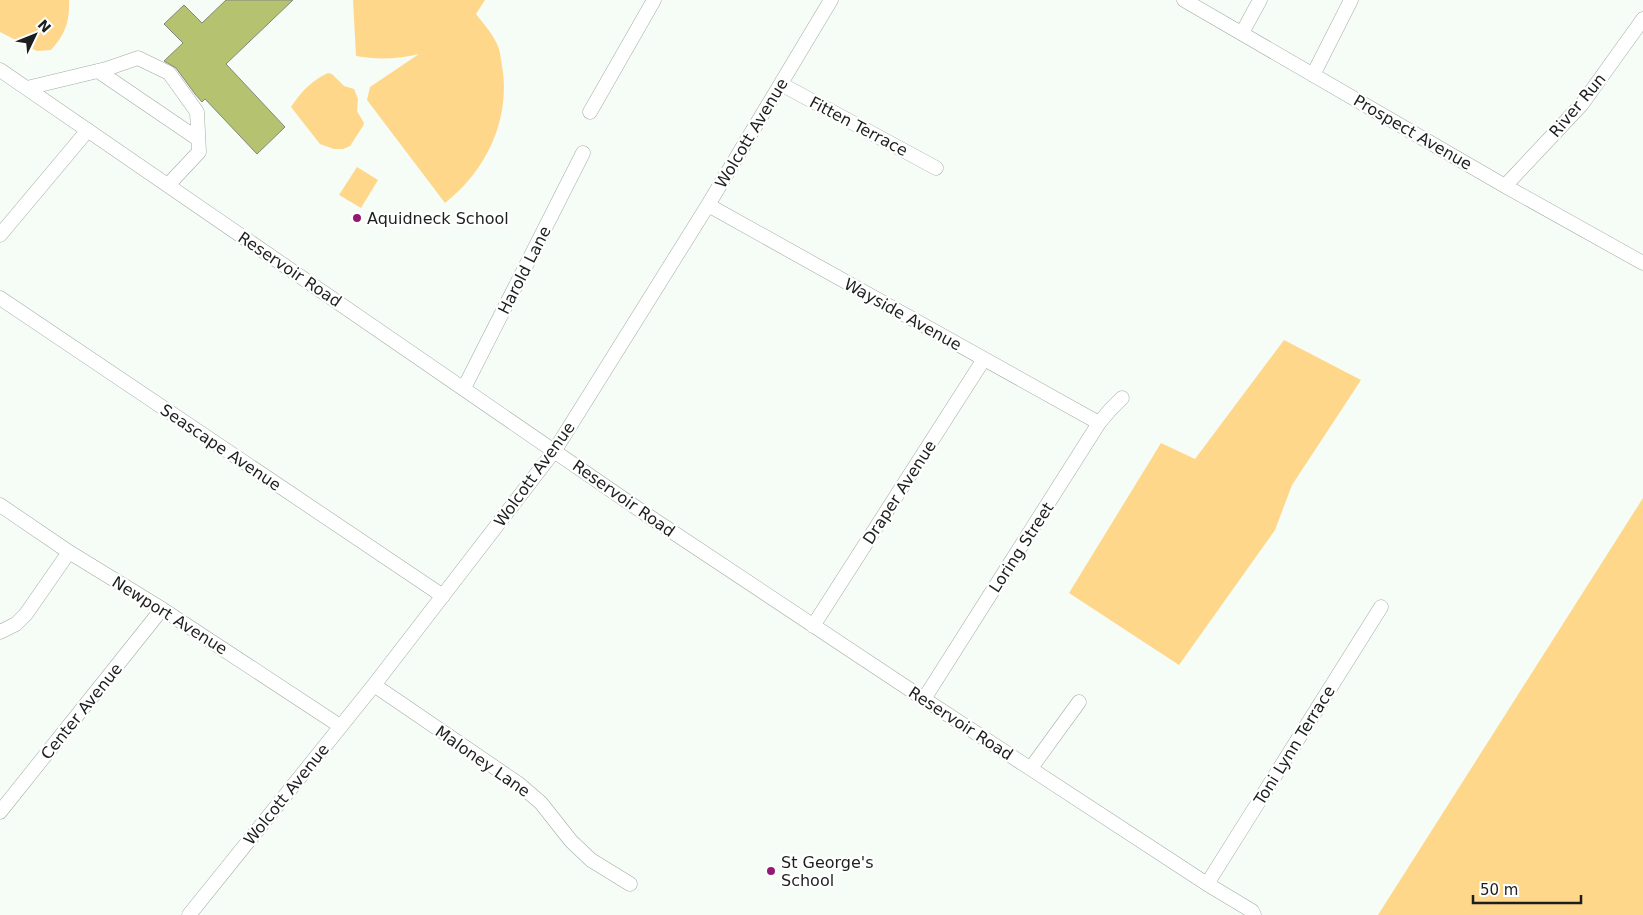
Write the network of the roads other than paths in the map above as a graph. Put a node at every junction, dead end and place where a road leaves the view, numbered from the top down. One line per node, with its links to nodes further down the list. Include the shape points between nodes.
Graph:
1 (654, 0): 13 (street)
2 (831, 0): 11 (street, Wolcott Avenue)
3 (1184, 0): 7 (street, Prospect Avenue)
4 (1260, 0): 7 (street)
5 (1351, 0): 10 (street)
6 (1643, 19): 19 (street, River Run, via 1582,104)
7 (1242, 33): 10 (street, Prospect Avenue)
8 (0, 70): 12 (street, Reservoir Road)
9 (98, 71): 12 (street); 15 (street); 15 (street, via 138,58 169,73 197,112)
10 (1313, 74): 19 (street, Prospect Avenue)
11 (781, 84): 17 (street, Fitten Terrace); 20 (street, Wolcott Avenue)
12 (27, 88): 14 (street, Reservoir Road)
13 (590, 112)
14 (88, 130): 18 (street, Reservoir Road); 21 (street)
15 (198, 139): 18 (street, via 198,152)
16 (583, 153): 25 (street, Harold Lane)
17 (936, 168)
18 (168, 185): 25 (street, Reservoir Road)
19 (1505, 186): 22 (street, Prospect Avenue)
20 (708, 205): 24 (street, Wayside Avenue); 28 (street, Wolcott Avenue)
21 (0, 236)
22 (1643, 263)
23 (0, 298): 31 (street, Seascape Avenue)
24 (984, 359): 27 (street, Wayside Avenue); 34 (street, Draper Avenue)
25 (464, 388): 28 (street, Reservoir Road)
26 (1122, 398): 27 (street, Loring Street)
27 (1099, 423): 37 (street, Loring Street)
28 (556, 450): 31 (street, Wolcott Avenue); 34 (street, Reservoir Road)
29 (0, 505): 30 (street, Newport Avenue)
30 (69, 552): 33 (street, Newport Avenue); 35 (street, via 26,614 16,624)
31 (443, 596): 36 (street, Wolcott Avenue)
32 (1380, 607): 43 (street, Toni Lynn Terrace)
33 (162, 609): 39 (street, Newport Avenue); 41 (street, Center Avenue)
34 (813, 626): 37 (street, Reservoir Road)
35 (0, 632)
36 (374, 685): 39 (street, Wolcott Avenue); 42 (street, Maloney Lane, via 519,784 541,803 571,842 591,860)
37 (924, 699): 40 (street, Reservoir Road)
38 (1079, 702): 40 (street)
39 (340, 726): 44 (street, Wolcott Avenue)
40 (1031, 768): 43 (street, Reservoir Road)
41 (0, 812)
42 (630, 884)
43 (1207, 884): 45 (street, Reservoir Road, via 1252,910)
44 (189, 915)
45 (1254, 915)

